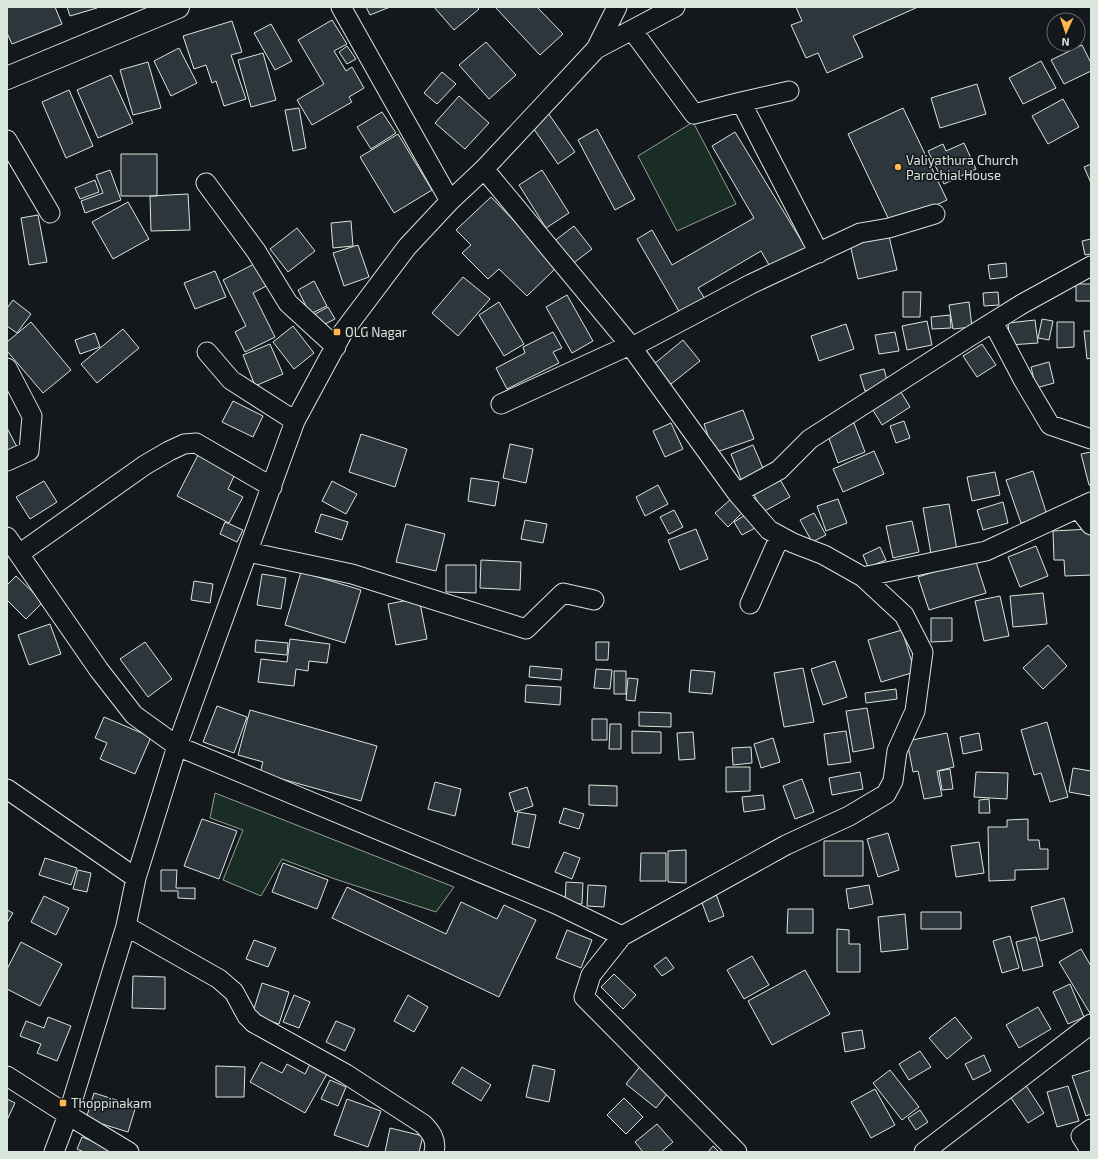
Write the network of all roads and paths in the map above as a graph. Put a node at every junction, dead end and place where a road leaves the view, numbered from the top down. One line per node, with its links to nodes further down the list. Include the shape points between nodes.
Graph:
1 (178, 7): 7 (main road)
2 (341, 7): 13 (street)
3 (617, 7): 6 (street)
4 (675, 7): 5 (street)
5 (632, 30): 6 (street); 9 (street, via 694,114)
6 (596, 49): 11 (street)
7 (7, 78)
8 (789, 91): 9 (street)
9 (741, 102): 16 (street)
10 (7, 140): 14 (street)
11 (484, 169): 13 (street); 19 (street)
12 (206, 183): 20 (street, via 256,251 288,303)
13 (450, 201): 20 (street, via 407,247 344,332)
14 (50, 213)
15 (935, 214): 16 (street, via 889,228 860,233)
16 (819, 253): 19 (street, via 751,284)
17 (1091, 266): 18 (street)
18 (993, 322): 25 (street, via 1050,426); 28 (street, via 810,439 779,470)
19 (631, 346): 23 (street); 28 (street)
20 (336, 347): 24 (street)
21 (206, 352): 24 (street, via 231,380)
22 (7, 368): 26 (street, via 32,416 29,451)
23 (501, 404)
24 (295, 421): 27 (street)
25 (1091, 439)
26 (7, 461)
27 (272, 487): 33 (street); 34 (street, via 196,443 184,444 145,465)
28 (737, 493): 31 (street, via 769,530)
29 (1084, 505): 30 (street); 35 (street, via 986,551)
30 (1091, 525)
31 (780, 536): 35 (street, via 824,555); 37 (street)
32 (7, 537): 34 (street)
33 (248, 552): 36 (street, via 352,574 526,629 563,593); 38 (street)
34 (20, 554): 38 (street, via 99,670 134,715)
35 (863, 577): 42 (street, via 904,615 923,652 915,711 896,751 893,781 886,794 850,816 786,845)
36 (594, 600)
37 (750, 604)
38 (177, 746): 40 (street); 42 (street, via 556,904)
39 (7, 789): 40 (street)
40 (136, 878): 41 (street)
41 (126, 926): 45 (street); 49 (street, via 219,979 234,992 246,1016 254,1023 346,1074 423,1124 435,1140)
42 (622, 936): 50 (street, via 591,975 584,997)
43 (1091, 1024): 51 (street)
44 (7, 1076): 45 (street)
45 (68, 1115): 47 (street); 48 (street)
46 (1091, 1129): 52 (street, via 1081,1136)
47 (54, 1152)
48 (129, 1152)
49 (434, 1152)
50 (737, 1152)
51 (924, 1152)
52 (1091, 1152)

